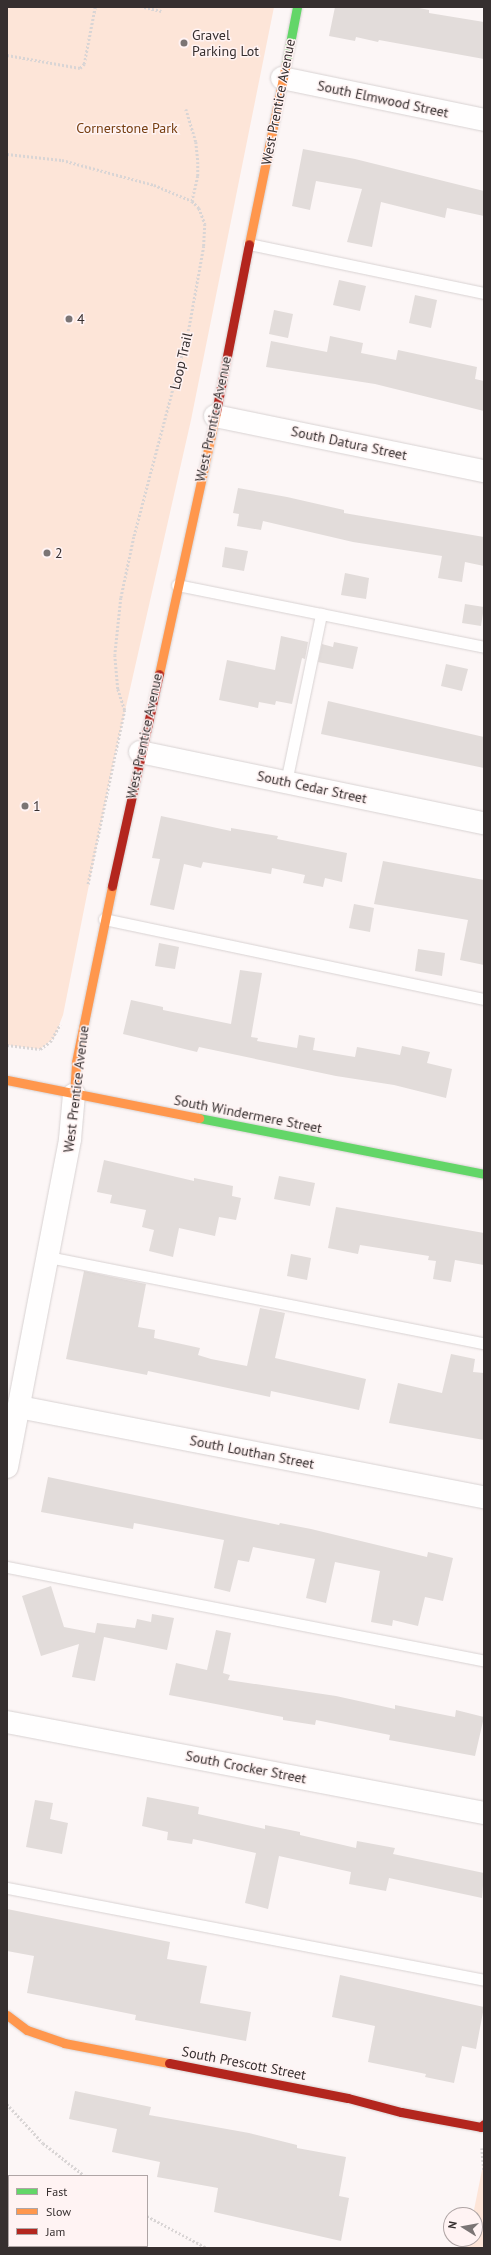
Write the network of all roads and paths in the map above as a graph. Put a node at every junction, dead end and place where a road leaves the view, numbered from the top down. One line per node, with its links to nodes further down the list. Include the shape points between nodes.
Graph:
1 (95, 7): 5 (path, via 84,64 80,68)
2 (144, 7): 4 (path)
3 (297, 7): 6 (street, West Prentice Avenue)
4 (162, 11)
5 (7, 55)
6 (282, 78): 8 (street, South Elmwood Street); 11 (street, West Prentice Avenue)
7 (186, 109): 10 (path, via 196,142 198,162 198,176)
8 (484, 120)
9 (7, 154): 10 (path, via 62,160 102,169 154,185)
10 (192, 201): 18 (path, Loop Trail, via 199,208 205,224 200,274 176,385 127,567 118,622 116,675)
11 (249, 244): 12 (lane); 13 (street, West Prentice Avenue)
12 (484, 293)
13 (215, 416): 14 (street, South Datura Street); 15 (street, West Prentice Avenue)
14 (484, 471)
15 (177, 585): 16 (lane); 19 (street, West Prentice Avenue)
16 (321, 614): 17 (lane); 20 (lane)
17 (484, 647)
18 (125, 710)
19 (140, 752): 20 (street, South Cedar Street); 22 (street, West Prentice Avenue)
20 (286, 782): 21 (street, South Cedar Street)
21 (484, 823)
22 (104, 919): 23 (lane); 27 (street, West Prentice Avenue, via 76,1062)
23 (484, 999)
24 (50, 1042): 25 (path, via 40,1049)
25 (7, 1045)
26 (7, 1080): 27 (street, South Windermere Street)
27 (74, 1094): 28 (street, South Windermere Street); 29 (street, West Prentice Avenue, via 70,1139)
28 (484, 1174)
29 (48, 1257): 30 (lane); 31 (street, West Prentice Avenue)
30 (484, 1343)
31 (19, 1407): 32 (street, West Prentice Avenue); 33 (street, South Louthan Street)
32 (7, 1467)
33 (484, 1497)
34 (7, 1567): 35 (lane)
35 (484, 1661)
36 (7, 1722): 37 (street, South Crocker Street)
37 (484, 1813)
38 (7, 1888): 39 (lane)
39 (484, 1980)
40 (7, 2015): 42 (street, South Prescott Street, via 27,2030 64,2043 348,2098 401,2112)
41 (7, 2104): 43 (path, via 43,2143)
42 (483, 2126)
43 (84, 2175)
44 (148, 2217): 45 (path)
45 (207, 2248)

